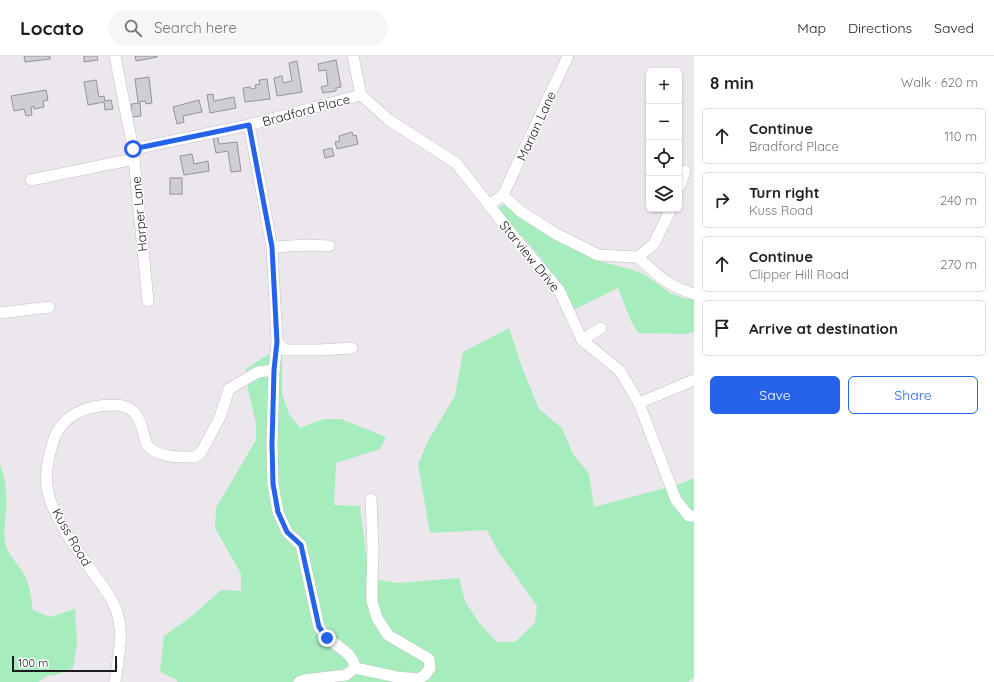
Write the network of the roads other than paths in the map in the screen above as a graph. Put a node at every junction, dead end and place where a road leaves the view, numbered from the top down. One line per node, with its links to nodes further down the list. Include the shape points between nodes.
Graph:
1 (115, 56): 6 (street, Harper Lane)
2 (353, 56): 4 (street)
3 (568, 56): 10 (street, Marian Lane)
4 (361, 95): 5 (street, Bradford Place); 11 (street, Starview Drive, via 388,120 456,162)
5 (249, 125): 6 (street, Bradford Place); 14 (street)
6 (134, 154): 9 (street, Bradford Place); 17 (street, Harper Lane)
7 (684, 171): 8 (street)
8 (682, 177)
9 (31, 180)
10 (503, 195): 11 (street); 15 (street, via 520,211 556,234 598,255)
11 (489, 205): 21 (street, Starview Drive, via 560,290)
12 (670, 212): 15 (street, via 654,244)
13 (329, 246): 14 (street, via 308,244)
14 (272, 247): 22 (street)
15 (638, 257): 16 (street, via 658,276 677,288)
16 (694, 294)
17 (148, 301)
18 (49, 307): 19 (street)
19 (0, 313)
20 (601, 328): 21 (street)
21 (582, 340): 26 (street, Starview Drive, via 620,371)
22 (277, 342): 23 (street, via 285,350); 24 (street)
23 (352, 348)
24 (274, 370): 29 (street, via 273,484 278,512 287,532 301,545 319,627 327,638 349,655); 30 (street, Kuss Road, via 258,372 229,389 220,417 202,451 194,457 164,454 151,449 147,446 139,417 124,406 104,405 82,410 73,414 57,432 50,450 47,487 61,523 111,598 116,610 120,643)
25 (694, 380): 26 (street)
26 (639, 403): 28 (street, Starview Drive, via 676,500 689,516)
27 (372, 499): 29 (street, via 372,601 377,618 388,635 428,659 430,668 425,675 418,678 397,677)
28 (694, 516)
29 (355, 668): 31 (street, via 346,675)
30 (115, 682)
31 (299, 682)

